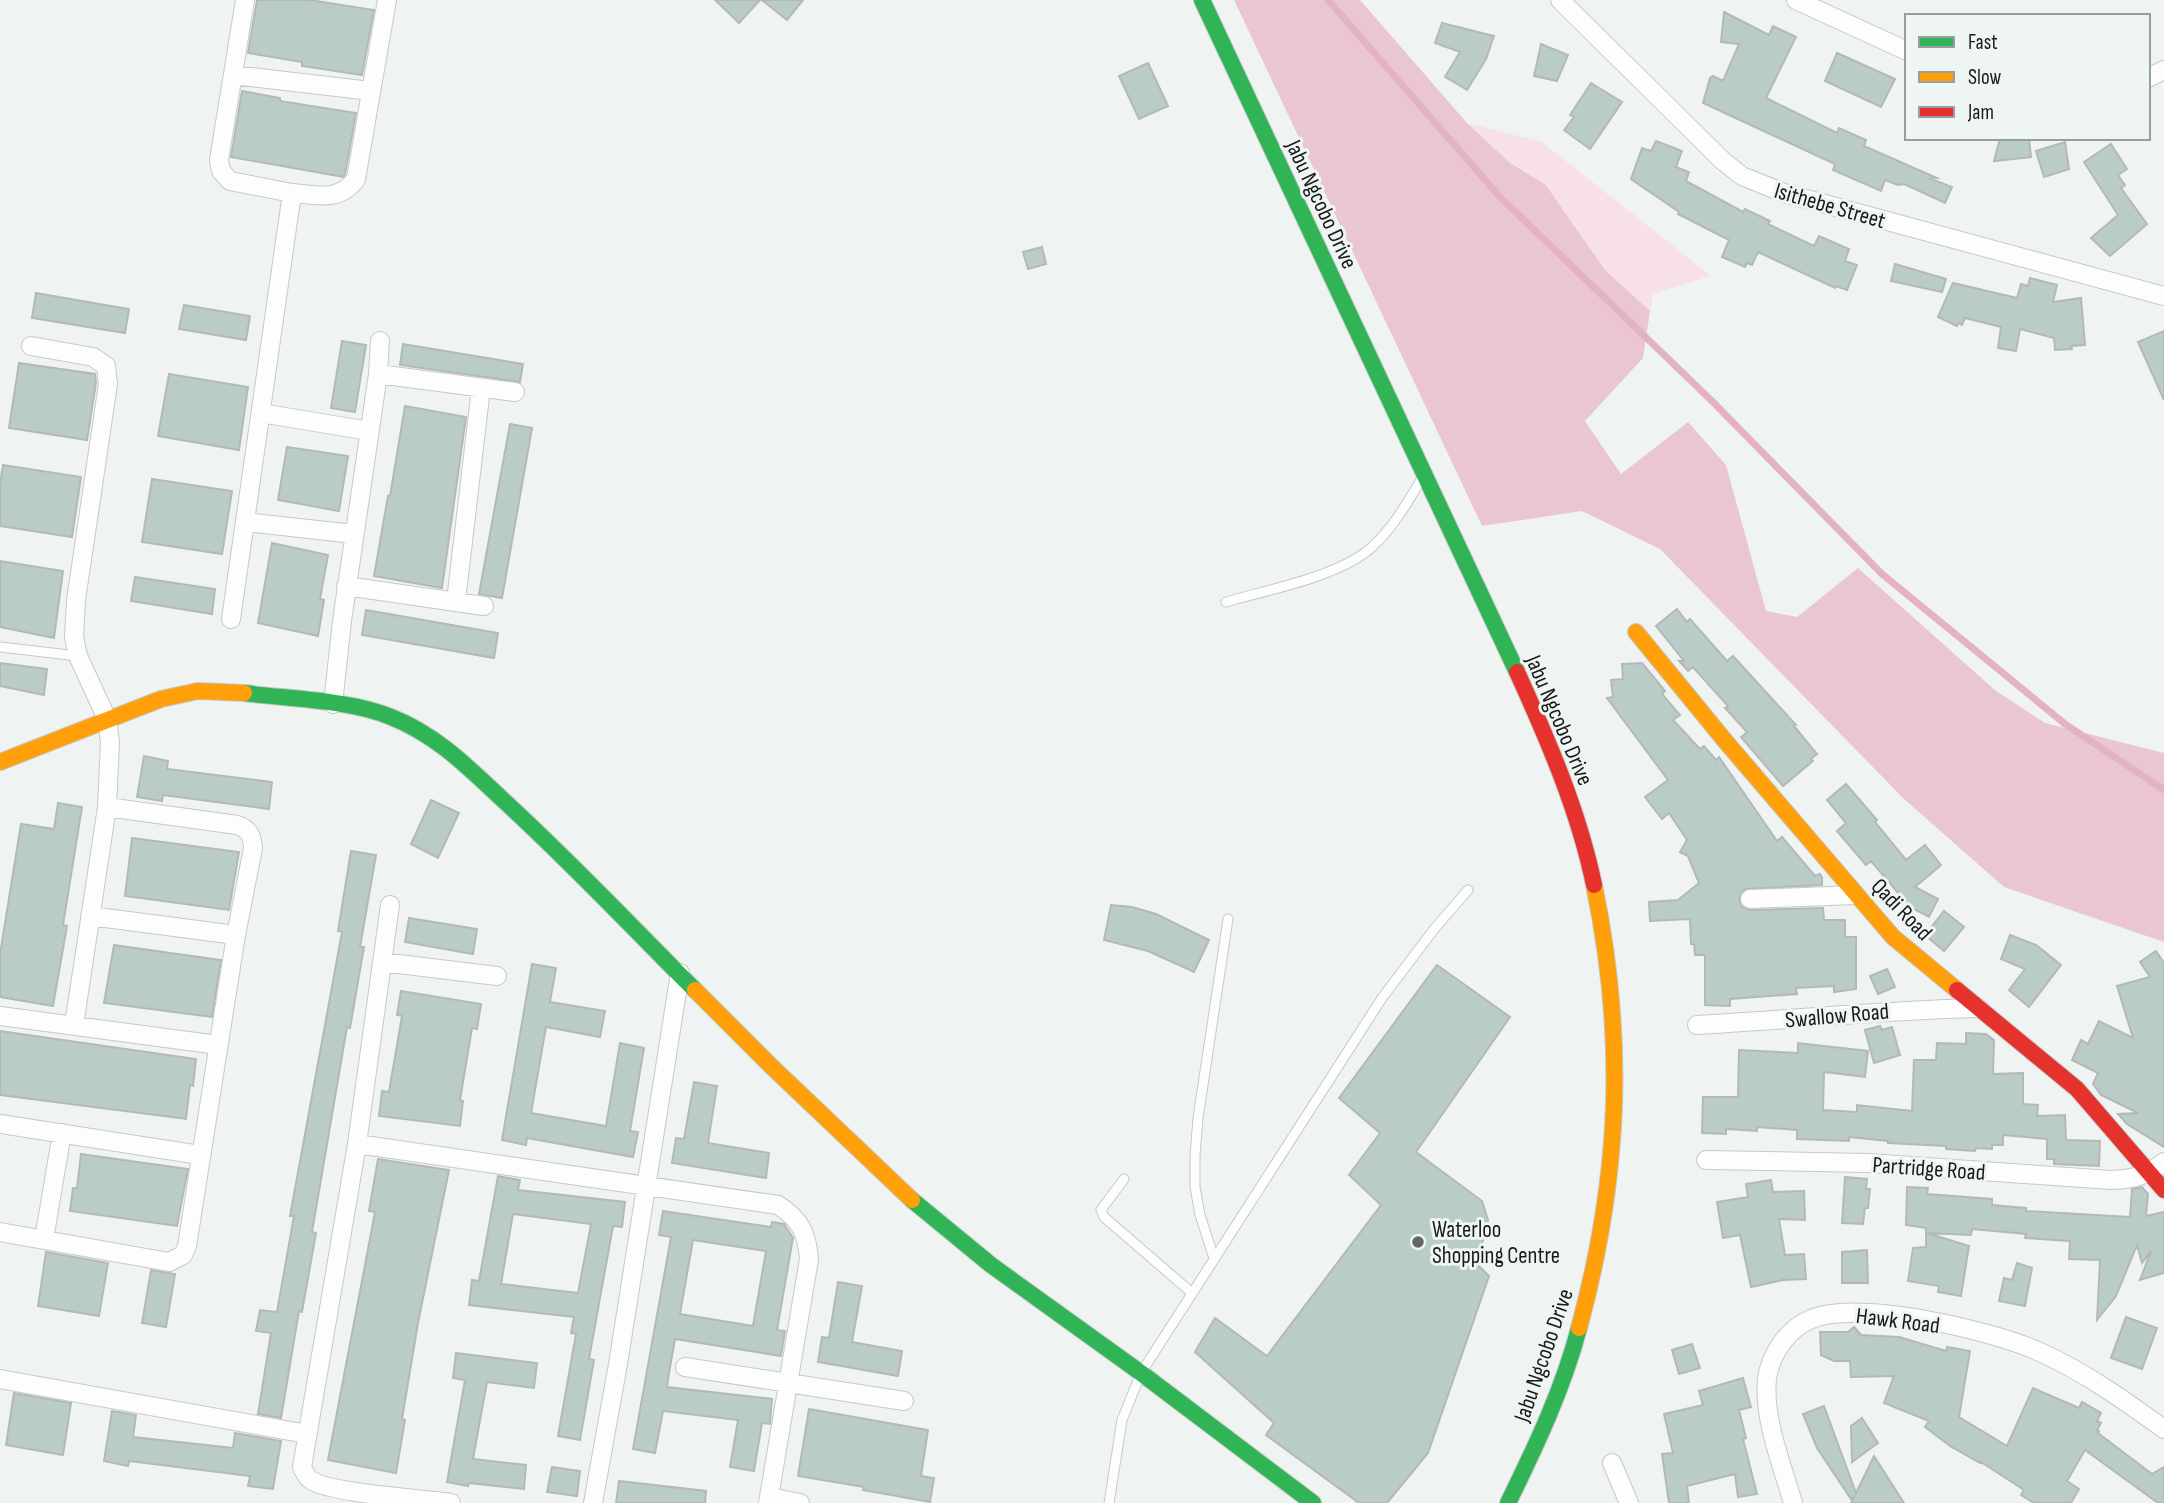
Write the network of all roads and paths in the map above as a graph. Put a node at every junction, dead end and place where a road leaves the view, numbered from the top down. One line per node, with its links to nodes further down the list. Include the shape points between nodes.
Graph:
1 (245, 0): 7 (street)
2 (387, 0): 8 (street)
3 (1202, 0): 18 (street, Jabu Ngcobo Drive)
4 (1560, 0): 10 (street, Isithebe Street, via 1704,145 1742,176 1784,193)
5 (1796, 0): 6 (street)
6 (1905, 50)
7 (233, 75): 8 (street); 9 (street, via 221,171 230,181)
8 (371, 91): 9 (street, via 356,179 349,189 331,196)
9 (292, 193): 16 (street)
10 (2164, 296)
11 (380, 341): 13 (street)
12 (31, 346): 28 (street, via 93,357 106,366 108,374 76,600)
13 (378, 374): 14 (street); 17 (street)
14 (481, 388): 15 (street); 22 (street)
15 (515, 391)
16 (261, 413): 17 (street); 19 (street)
17 (369, 431): 20 (street)
18 (1424, 475): 23 (lane, via 1390,529 1359,558); 75 (street, Jabu Ngcobo Drive, via 1533,707 1564,786 1588,861 1605,937 1614,1013 1613,1150 1589,1294 1548,1419)
19 (245, 522): 20 (street); 25 (street)
20 (354, 534): 21 (street)
21 (346, 586): 22 (street); 29 (street)
22 (456, 601): 24 (street)
23 (1226, 602)
24 (484, 606)
25 (231, 620)
26 (1636, 632): 34 (street, Qadi Road)
27 (0, 647): 28 (lane)
28 (78, 656): 30 (street)
29 (333, 704): 30 (street, via 198,691); 41 (street, via 390,716 419,729 451,752)
30 (107, 719): 31 (street); 32 (street)
31 (0, 762)
32 (107, 807): 37 (street); 39 (street, via 246,828 253,848)
33 (1468, 890): 59 (lane, via 1382,998)
34 (1855, 895): 35 (street); 43 (street, Qadi Road, via 1907,951)
35 (1750, 899)
36 (390, 905): 40 (street)
37 (90, 916): 39 (street); 45 (street)
38 (1228, 919): 59 (lane, via 1195,1156 1200,1215)
39 (236, 935): 47 (street)
40 (382, 962): 42 (street); 50 (street)
41 (680, 973): 55 (street); 62 (street, via 899,1189 991,1265)
42 (497, 976)
43 (1978, 1007): 46 (street, Swallow Road); 53 (street, Qadi Road, via 2077,1089)
44 (0, 1016): 45 (street)
45 (74, 1024): 47 (street)
46 (1697, 1025)
47 (218, 1045): 51 (street)
48 (0, 1125): 49 (street)
49 (62, 1133): 51 (street); 58 (street)
50 (357, 1144): 55 (street); 67 (street)
51 (200, 1155): 58 (street, via 187,1246 176,1259 160,1261)
52 (1706, 1160): 53 (street, Partridge Road, via 1868,1163 2111,1180 2130,1179)
53 (2157, 1168): 56 (street, Qadi Road)
54 (1124, 1179): 60 (lane, via 1101,1210 1104,1217)
55 (647, 1184): 64 (street, via 778,1205 801,1227 808,1240 809,1259); 71 (street)
56 (2164, 1190)
57 (0, 1232): 58 (street)
58 (44, 1239)
59 (1214, 1258): 60 (lane)
60 (1192, 1293): 62 (lane)
61 (685, 1367): 64 (street)
62 (1141, 1373): 73 (lane, via 1122,1420); 74 (street)
63 (0, 1379): 67 (street)
64 (788, 1384): 65 (street); 69 (street)
65 (904, 1401)
66 (2164, 1429): 77 (street, Hawk Road, via 2067,1365 2015,1342 1891,1317 1843,1313 1821,1317 1809,1320 1785,1339 1767,1378 1771,1424)
67 (307, 1434): 70 (street, via 303,1467 314,1482)
68 (1612, 1463): 76 (street)
69 (769, 1500): 72 (street)
70 (451, 1503)
71 (593, 1503)
72 (800, 1503)
73 (1109, 1503)
74 (1313, 1503)
75 (1507, 1503)
76 (1629, 1503)
77 (1793, 1503)

